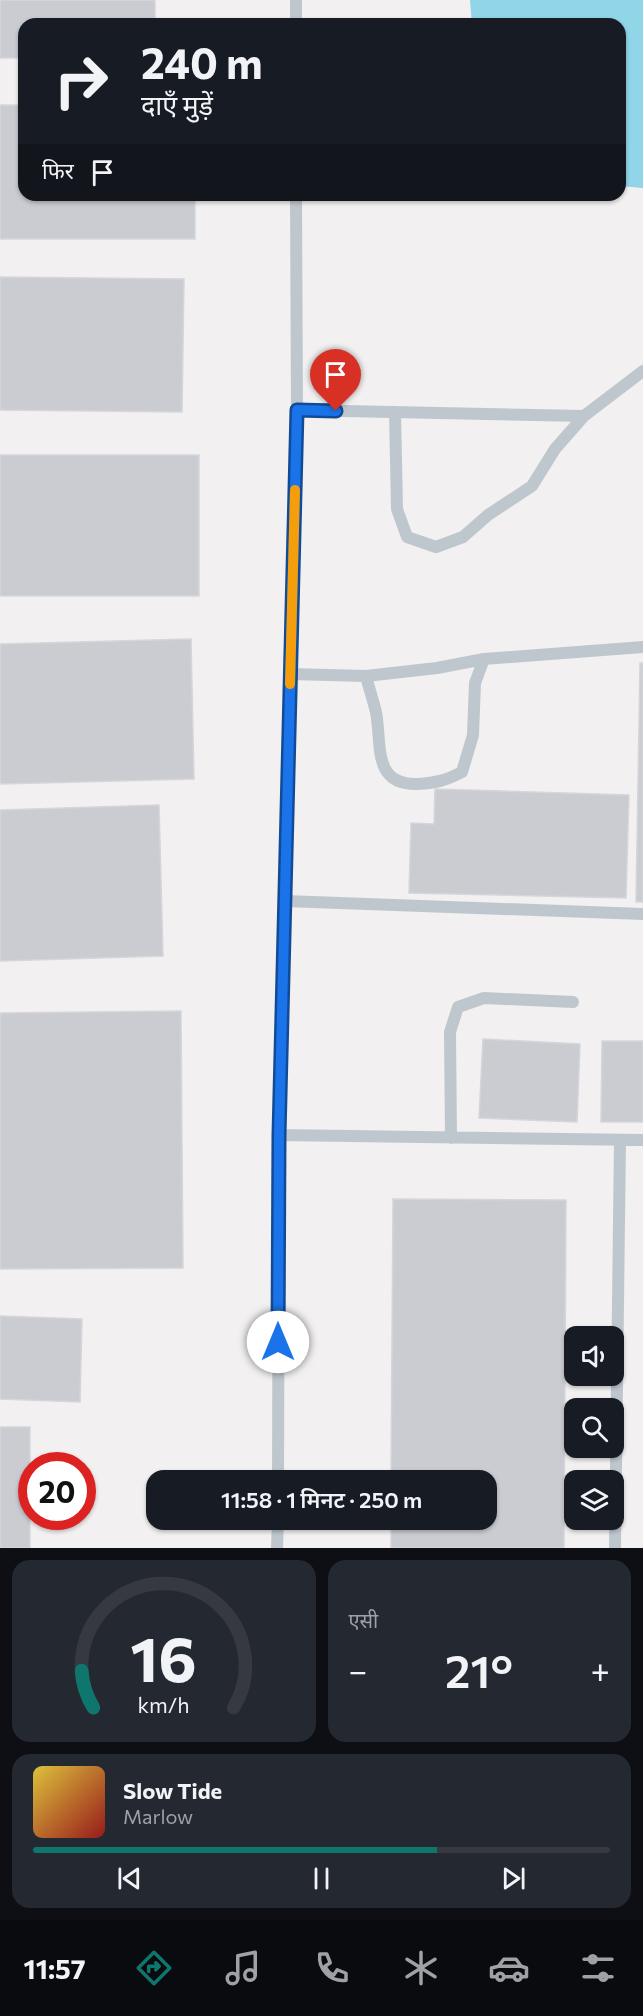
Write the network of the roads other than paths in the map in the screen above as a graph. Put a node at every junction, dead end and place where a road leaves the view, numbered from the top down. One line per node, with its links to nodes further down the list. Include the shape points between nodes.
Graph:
1 (296, 0): 2 (lane)
2 (296, 18)
3 (296, 201): 5 (lane)
4 (643, 370): 7 (lane)
5 (297, 410): 6 (lane); 10 (lane)
6 (395, 412): 7 (lane); 7 (lane, via 397,509 407,537 436,548 463,537 532,486 555,449)
7 (584, 416)
8 (643, 647): 9 (lane)
9 (484, 659): 11 (lane); 11 (lane, via 475,683 470,753 462,772 446,781 404,784 388,775 380,759 376,713)
10 (290, 674): 11 (lane); 12 (lane)
11 (366, 676)
12 (285, 901): 13 (lane); 15 (lane)
13 (643, 914)
14 (573, 1002): 16 (lane, via 484,998 458,1007 450,1032)
15 (279, 1135): 16 (lane); 19 (lane)
16 (452, 1138): 17 (lane)
17 (620, 1140): 18 (lane); 22 (lane)
18 (643, 1140)
19 (278, 1470)
20 (278, 1530): 21 (lane)
21 (277, 1548)
22 (615, 1548)

